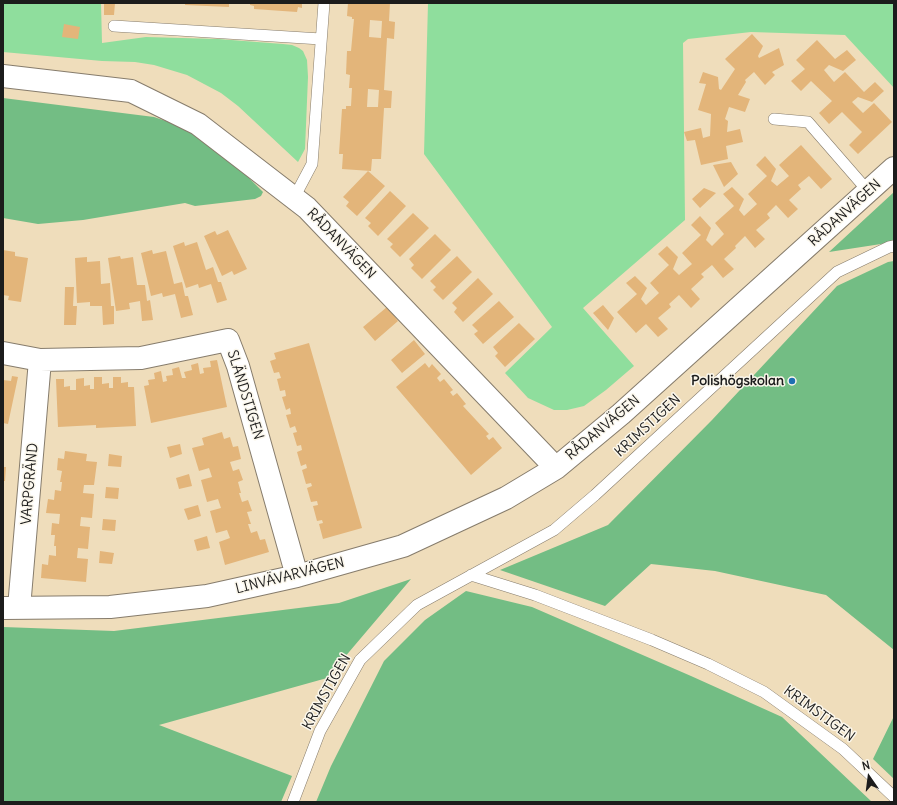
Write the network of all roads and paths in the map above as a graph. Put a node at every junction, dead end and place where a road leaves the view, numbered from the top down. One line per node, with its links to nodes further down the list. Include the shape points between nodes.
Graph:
1 (324, 3): 3 (lane, RÅDANVÄGEN)
2 (114, 26): 3 (lane)
3 (321, 39): 8 (lane, RÅDANVÄGEN, via 312,164)
4 (3, 76): 8 (street, RÅDANVÄGEN, via 131,91 198,124)
5 (774, 119): 7 (lane, via 808,122)
6 (894, 168): 7 (street, RÅDANVÄGEN)
7 (868, 192): 12 (street, RÅDANVÄGEN, via 621,414)
8 (294, 198): 12 (street, RÅDANVÄGEN, via 307,208)
9 (894, 246): 13 (lane, KRIMSTIGEN, via 837,272 554,530)
10 (3, 353): 11 (street, SLÄNDSTIGEN)
11 (40, 360): 14 (street, SLÄNDSTIGEN, via 141,358 228,340 238,366); 15 (street, VARPGRÄND)
12 (556, 468): 14 (street, LINVÄVARVÄGEN, via 506,498 403,546)
13 (471, 574): 16 (lane, KRIMSTIGEN, via 535,595 652,640 764,692 844,749); 17 (lane, KRIMSTIGEN, via 417,606 360,660 320,731)
14 (296, 576): 15 (street, LINVÄVARVÄGEN, via 207,596 110,607)
15 (11, 608)
16 (894, 797)
17 (293, 802)

